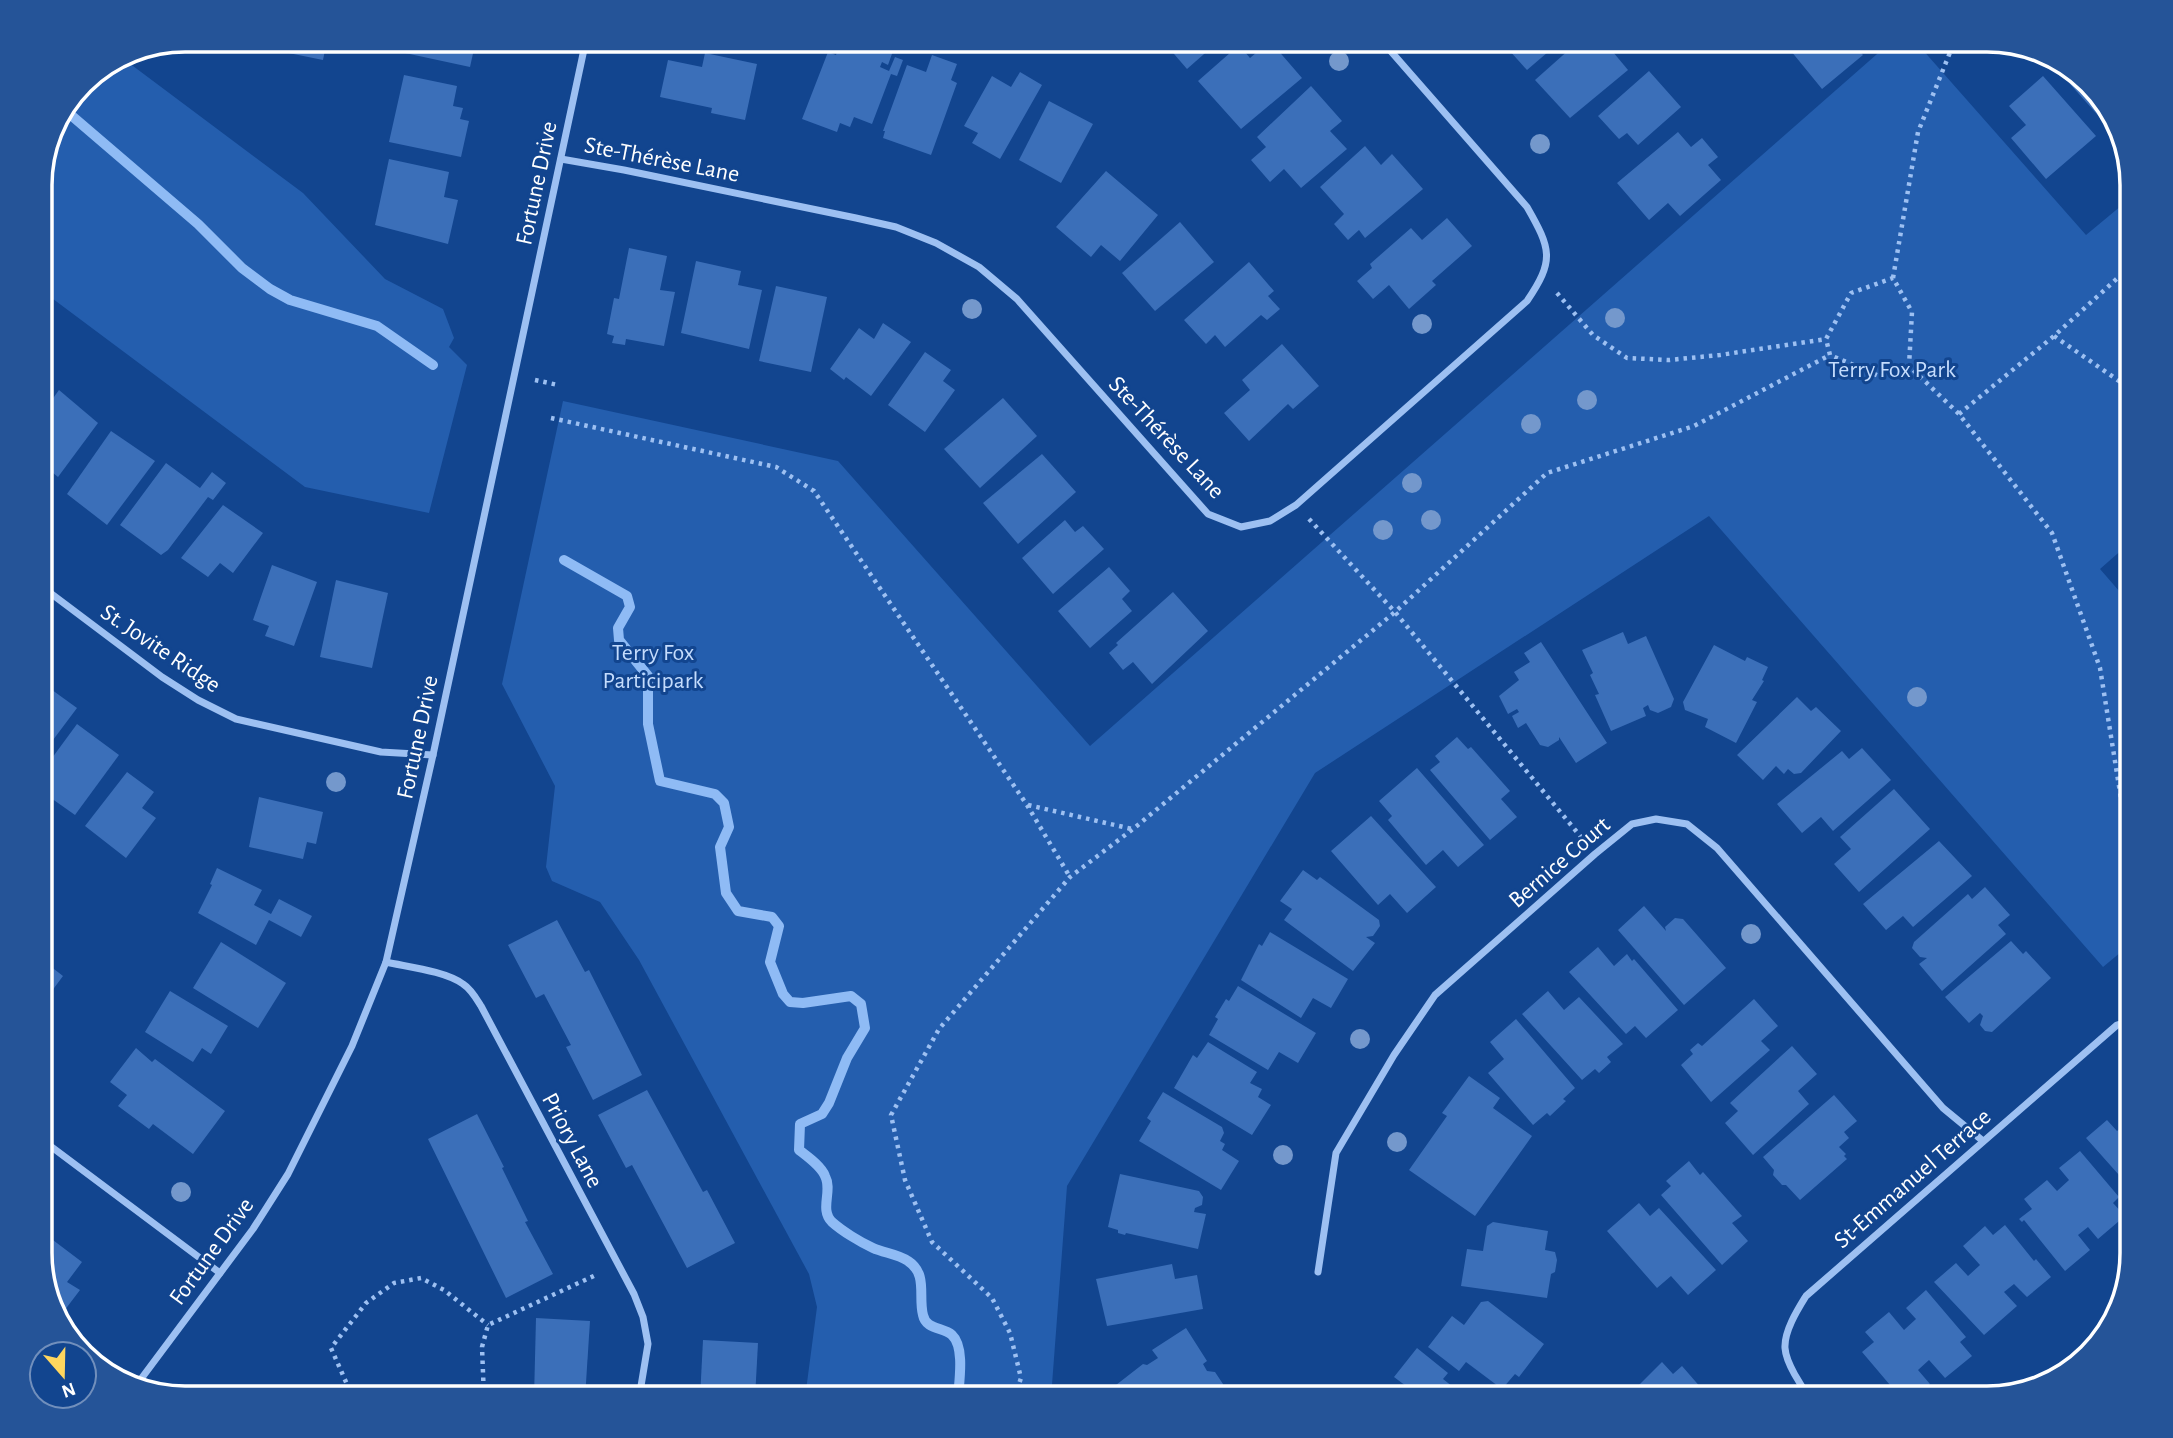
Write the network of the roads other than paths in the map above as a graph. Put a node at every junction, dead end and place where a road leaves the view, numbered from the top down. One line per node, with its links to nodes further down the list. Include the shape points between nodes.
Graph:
1 (1392, 52): 3 (street, Ste-Thérèse Lane, via 1527,207 1544,238 1547,257 1542,279 1527,301 1296,505 1270,521 1241,527 1208,514 1017,299 979,267 936,243 883,224)
2 (583, 53): 3 (street, Fortune Drive)
3 (561, 159): 5 (street, Fortune Drive)
4 (53, 595): 5 (street, St. Jovite Ridge, via 162,677 236,719 381,752)
5 (433, 755): 6 (street, Fortune Drive)
6 (386, 962): 11 (street, Fortune Drive, via 352,1046 288,1174); 13 (street, Priory Lane, via 461,982 472,993 634,1294 649,1344)
7 (2120, 1024): 8 (street, St-Emmanuel Terrace)
8 (1983, 1142): 10 (street, Bernice Court, via 1943,1108 1717,848 1688,824 1656,819 1632,824 1435,995 1336,1153); 14 (street, St-Emmanuel Terrace, via 1806,1296 1792,1320 1785,1348)
9 (53, 1148): 11 (street)
10 (1318, 1272)
11 (220, 1273): 12 (street, Fortune Drive)
12 (142, 1378)
13 (641, 1386)
14 (1800, 1386)

